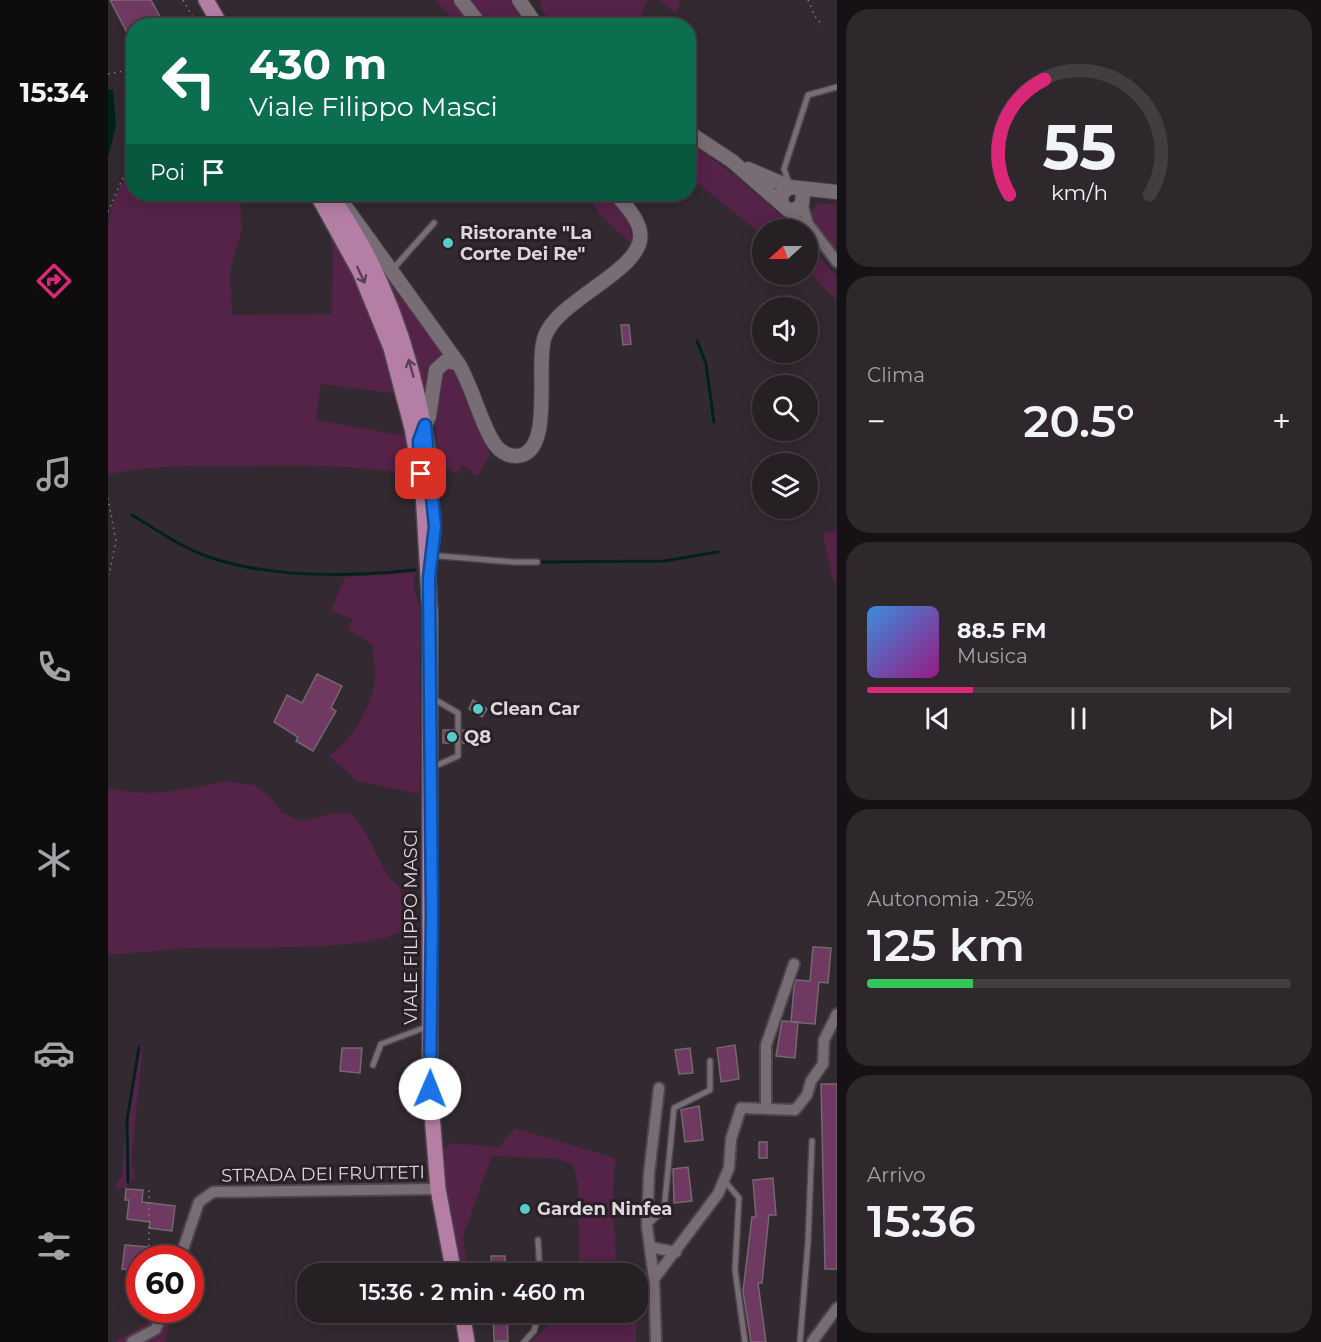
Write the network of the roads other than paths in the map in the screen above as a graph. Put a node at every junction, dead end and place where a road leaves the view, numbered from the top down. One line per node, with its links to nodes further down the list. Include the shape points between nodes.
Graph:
1 (206, 0): 4 (main road)
2 (461, 0): 5 (main road)
3 (519, 0): 6 (main road)
4 (216, 18)
5 (475, 18)
6 (531, 18)
7 (837, 87): 11 (lane, via 808,94 784,169)
8 (696, 137): 9 (main road)
9 (769, 185): 11 (main road); 16 (main road)
10 (835, 192): 11 (main road)
11 (797, 193): 16 (main road, via 782,193); 16 (main road, via 797,209); 20 (street, via 807,224)
12 (326, 201): 25 (main road, VIALE FILIPPO MASCI, one-way to 25, via 384,328)
13 (327, 201): 19 (main road, VIALE FILIPPO MASCI)
14 (341, 201): 22 (main road)
15 (622, 201): 23 (main road, via 640,232 638,250 618,271 574,301 550,325 544,338 539,435 532,448 515,456 498,448)
16 (784, 207): 17 (street)
17 (795, 219)
18 (434, 224): 22 (lane)
19 (359, 241): 22 (main road); 24 (main road, VIALE FILIPPO MASCI, one-way to 19, via 395,321)
20 (819, 242): 21 (street)
21 (837, 262)
22 (392, 270): 23 (main road)
23 (458, 363): 24 (main road, via 446,361 436,370)
24 (425, 425): 25 (main road, VIALE FILIPPO MASCI); 26 (main road, VIALE FILIPPO MASCI, via 435,527)
25 (418, 457): 26 (main road, VIALE FILIPPO MASCI)
26 (429, 555): 27 (lane); 28 (main road, VIALE FILIPPO MASCI)
27 (537, 562)
28 (431, 698): 29 (main road, VIALE FILIPPO MASCI); 29 (lane, via 458,713 458,756)
29 (431, 768): 32 (main road, VIALE FILIPPO MASCI)
30 (794, 964): 36 (street, via 766,1045)
31 (837, 1014): 36 (street, via 824,1040 823,1064 807,1095 795,1110)
32 (431, 1026): 34 (lane, via 381,1044); 39 (main road, VIALE FILIPPO MASCI, via 430,1089)
33 (710, 1061): 40 (lane, via 710,1090 674,1107 664,1210)
34 (373, 1065)
35 (659, 1088): 40 (street)
36 (766, 1109): 38 (street, via 741,1108)
37 (812, 1141): 57 (lane)
38 (724, 1180): 44 (street); 56 (lane, via 739,1198 735,1270)
39 (438, 1189): 42 (street, STRADA DEI FRUTTETI, via 213,1192 199,1202); 45 (main road, VIALE FILIPPO MASCI)
40 (647, 1226): 43 (street)
41 (538, 1240): 46 (lane)
42 (184, 1245)
43 (650, 1247): 44 (street); 47 (street)
44 (676, 1252): 47 (street)
45 (452, 1263)
46 (539, 1263)
47 (654, 1279): 55 (street)
48 (837, 1308): 58 (street)
49 (158, 1323): 52 (street, via 156,1329)
50 (464, 1323): 53 (main road)
51 (536, 1323): 54 (lane)
52 (132, 1342)
53 (468, 1342)
54 (524, 1342)
55 (656, 1342)
56 (745, 1342)
57 (800, 1342)
58 (812, 1342)

